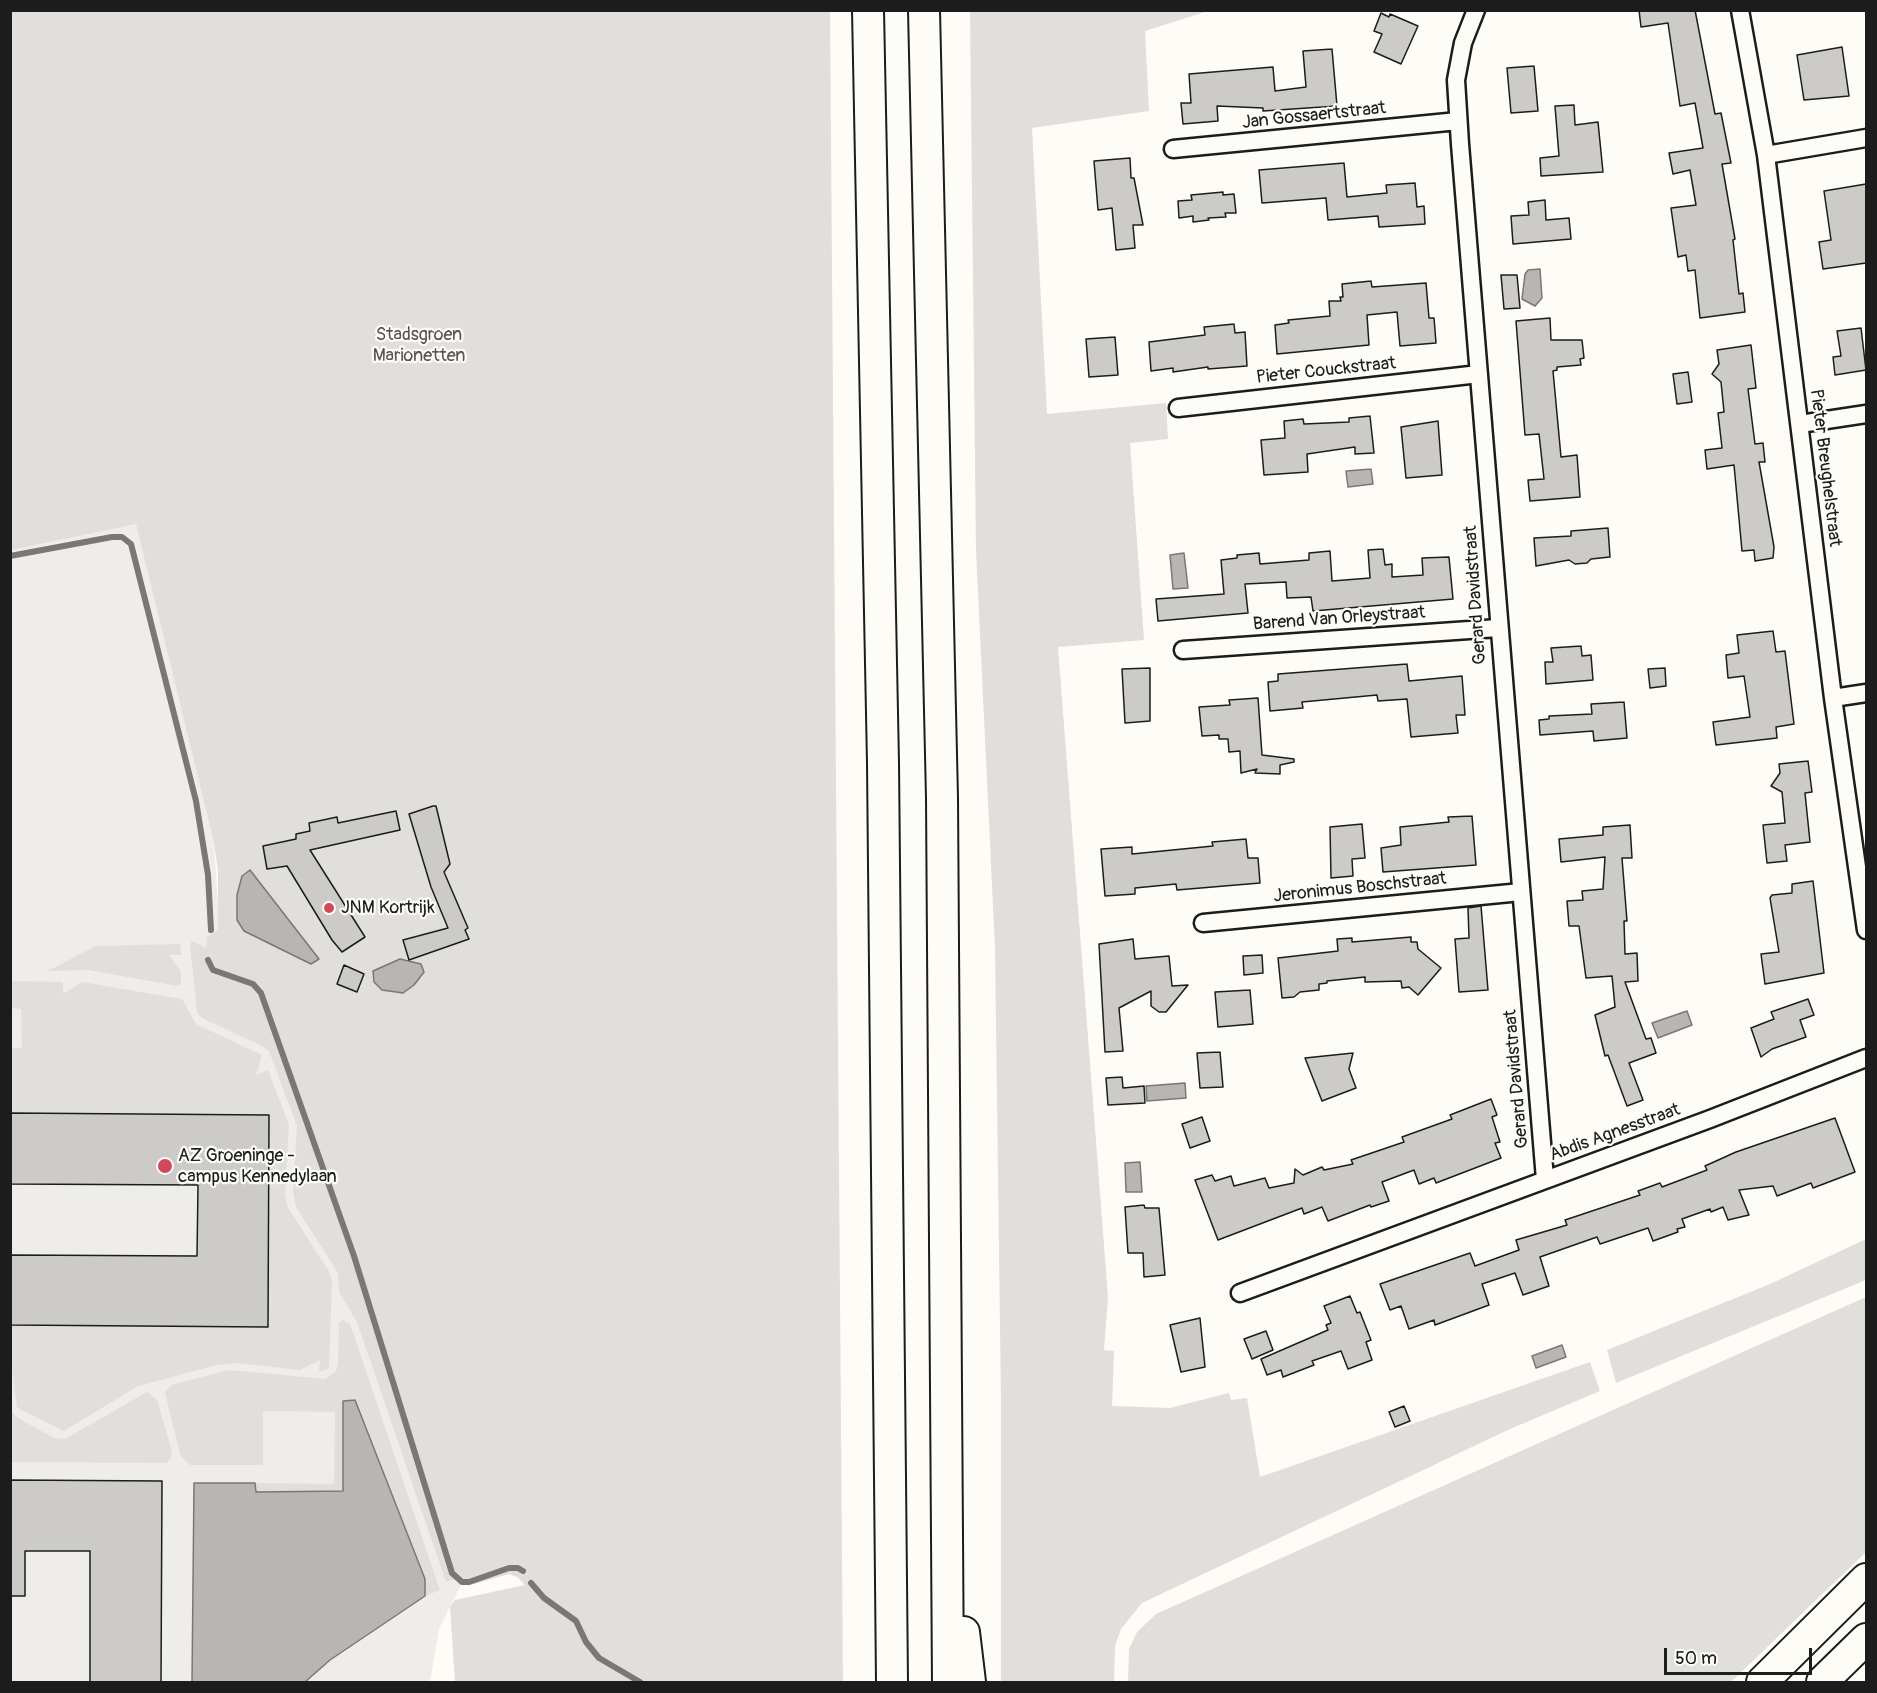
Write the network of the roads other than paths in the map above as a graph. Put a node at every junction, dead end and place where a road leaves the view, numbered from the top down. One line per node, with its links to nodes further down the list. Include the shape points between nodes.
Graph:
1 (868, 10): 26 (highway, via 882,752)
2 (924, 10): 23 (highway, via 942,798)
3 (1476, 10): 5 (street, Gerard Davidstraat, via 1463,44 1456,80)
4 (1740, 10): 8 (street, Pieter Breughelstraat)
5 (1458, 121): 7 (street, Jan Gossaertstraat); 9 (street, Gerard Davidstraat)
6 (1866, 138): 8 (street)
7 (1173, 149)
8 (1766, 155): 12 (street, Pieter Breughelstraat)
9 (1479, 374): 10 (street, Pieter Couckstraat); 13 (street, Gerard Davidstraat)
10 (1178, 408)
11 (1866, 414): 12 (street)
12 (1800, 424): 16 (street, Pieter Breughelstraat)
13 (1498, 628): 14 (street, Barend Van Orleystraat); 17 (street, Gerard Davidstraat)
14 (1183, 650)
15 (1866, 693): 16 (street)
16 (1833, 698): 19 (street, Pieter Breughelstraat)
17 (1521, 892): 18 (street, Jeronimus Boschstraat); 21 (street, Gerard Davidstraat)
18 (1203, 923)
19 (1866, 930)
20 (1866, 1058): 21 (street, Abdis Agnesstraat)
21 (1545, 1179): 22 (street, Abdis Agnesstraat)
22 (1240, 1293)
23 (948, 1483): 27 (highway); 28 (highway)
24 (1866, 1580): 29 (highway)
25 (1866, 1639): 30 (highway)
26 (892, 1683)
27 (948, 1683)
28 (970, 1683)
29 (1762, 1683)
30 (1822, 1683)

